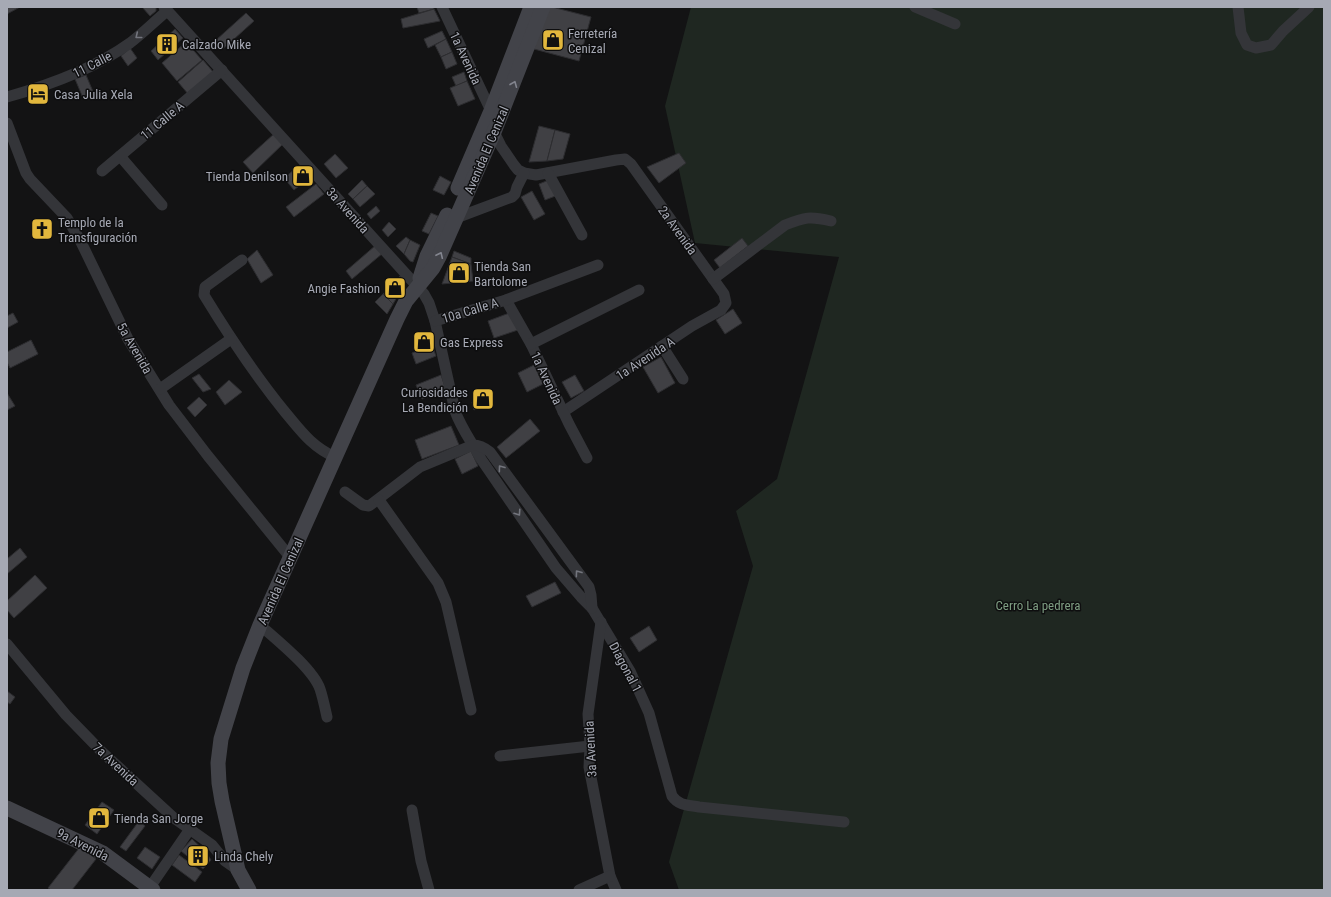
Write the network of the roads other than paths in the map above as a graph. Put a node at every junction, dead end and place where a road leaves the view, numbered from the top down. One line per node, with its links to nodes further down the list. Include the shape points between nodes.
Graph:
1 (442, 7): 11 (street, 1a Avenida)
2 (531, 7): 11 (street, Avenida El Cenizal)
3 (543, 7): 13 (street, Avenida El Cenizal, one-way to 3)
4 (915, 7): 8 (street)
5 (1238, 7): 6 (street, via 1241,33 1247,44 1256,48 1271,45)
6 (1309, 7)
7 (166, 9): 9 (street, 3a Avenida); 10 (street, 11 Calle, one-way to 10, via 129,43 93,65 48,84)
8 (956, 24)
9 (222, 70): 14 (street, 11 Calle A); 25 (street, 3a Avenida)
10 (7, 97)
11 (491, 111): 13 (street, 1a Avenida); 19 (street, Avenida El Cenizal)
12 (7, 123): 34 (street, 5a Avenida, via 26,173 67,218 128,339)
13 (494, 132): 16 (street, via 514,165); 19 (street, Avenida El Cenizal)
14 (120, 156): 15 (street, 11 Calle A); 18 (street)
15 (102, 171)
16 (524, 173): 17 (street); 19 (street, via 512,197)
17 (548, 173): 21 (street); 24 (street, 2a Avenida, via 625,159)
18 (162, 206)
19 (452, 216): 25 (street, Avenida El Cenizal, via 427,256)
20 (832, 221): 24 (street, via 814,217 785,225)
21 (582, 234)
22 (242, 260): 30 (street, via 204,290 204,295)
23 (598, 265): 27 (street, 10a Calle A)
24 (713, 279): 28 (street, 2a Avenida, via 724,294)
25 (417, 286): 29 (street, 3a Avenida, via 429,303); 37 (street, Avenida El Cenizal, via 397,318)
26 (639, 290): 31 (street)
27 (506, 300): 29 (street, 10a Calle A); 31 (street, 1a Avenida)
28 (726, 303): 32 (street, 1a Avenida A, via 720,310)
29 (435, 321): 36 (street, 3a Avenida, via 455,411 460,425)
30 (231, 339): 34 (street); 37 (street, via 306,437 323,452)
31 (531, 344): 35 (street, 1a Avenida)
32 (662, 346): 33 (street); 35 (street, 1a Avenida A)
33 (683, 379)
34 (160, 389): 41 (street, 5a Avenida, via 203,451)
35 (563, 412): 38 (street, 1a Avenida)
36 (473, 445): 40 (street, via 420,467); 42 (street, via 479,445 490,452 589,587 592,608)
37 (335, 457): 41 (street, Avenida El Cenizal)
38 (587, 458)
39 (345, 492): 40 (street, via 366,506)
40 (379, 500): 45 (street, via 443,592)
41 (290, 557): 43 (street, Avenida El Cenizal)
42 (601, 622): 47 (street, 3a Avenida, via 588,714); 51 (street, Diagonal 1, via 630,671 650,713 672,796 678,803)
43 (260, 625): 46 (street, via 314,678 320,688); 53 (street, Avenida El Cenizal, via 231,706 221,739 218,762 222,801)
44 (7, 644): 52 (street, 7a Avenida, via 66,715 101,751 174,818)
45 (471, 710)
46 (327, 717)
47 (590, 746): 48 (street); 54 (street, 3a Avenida, via 588,767)
48 (500, 756)
49 (7, 808): 55 (street, 9a Avenida, via 104,853)
50 (412, 810): 57 (street)
51 (844, 822)
52 (190, 829): 53 (street, 7a Avenida, via 212,845 225,861); 55 (street)
53 (238, 870): 56 (street, Avenida El Cenizal)
54 (610, 876): 58 (street); 59 (street, 3a Avenida)
55 (150, 889)
56 (249, 890)
57 (428, 890)
58 (578, 890)
59 (616, 890)

